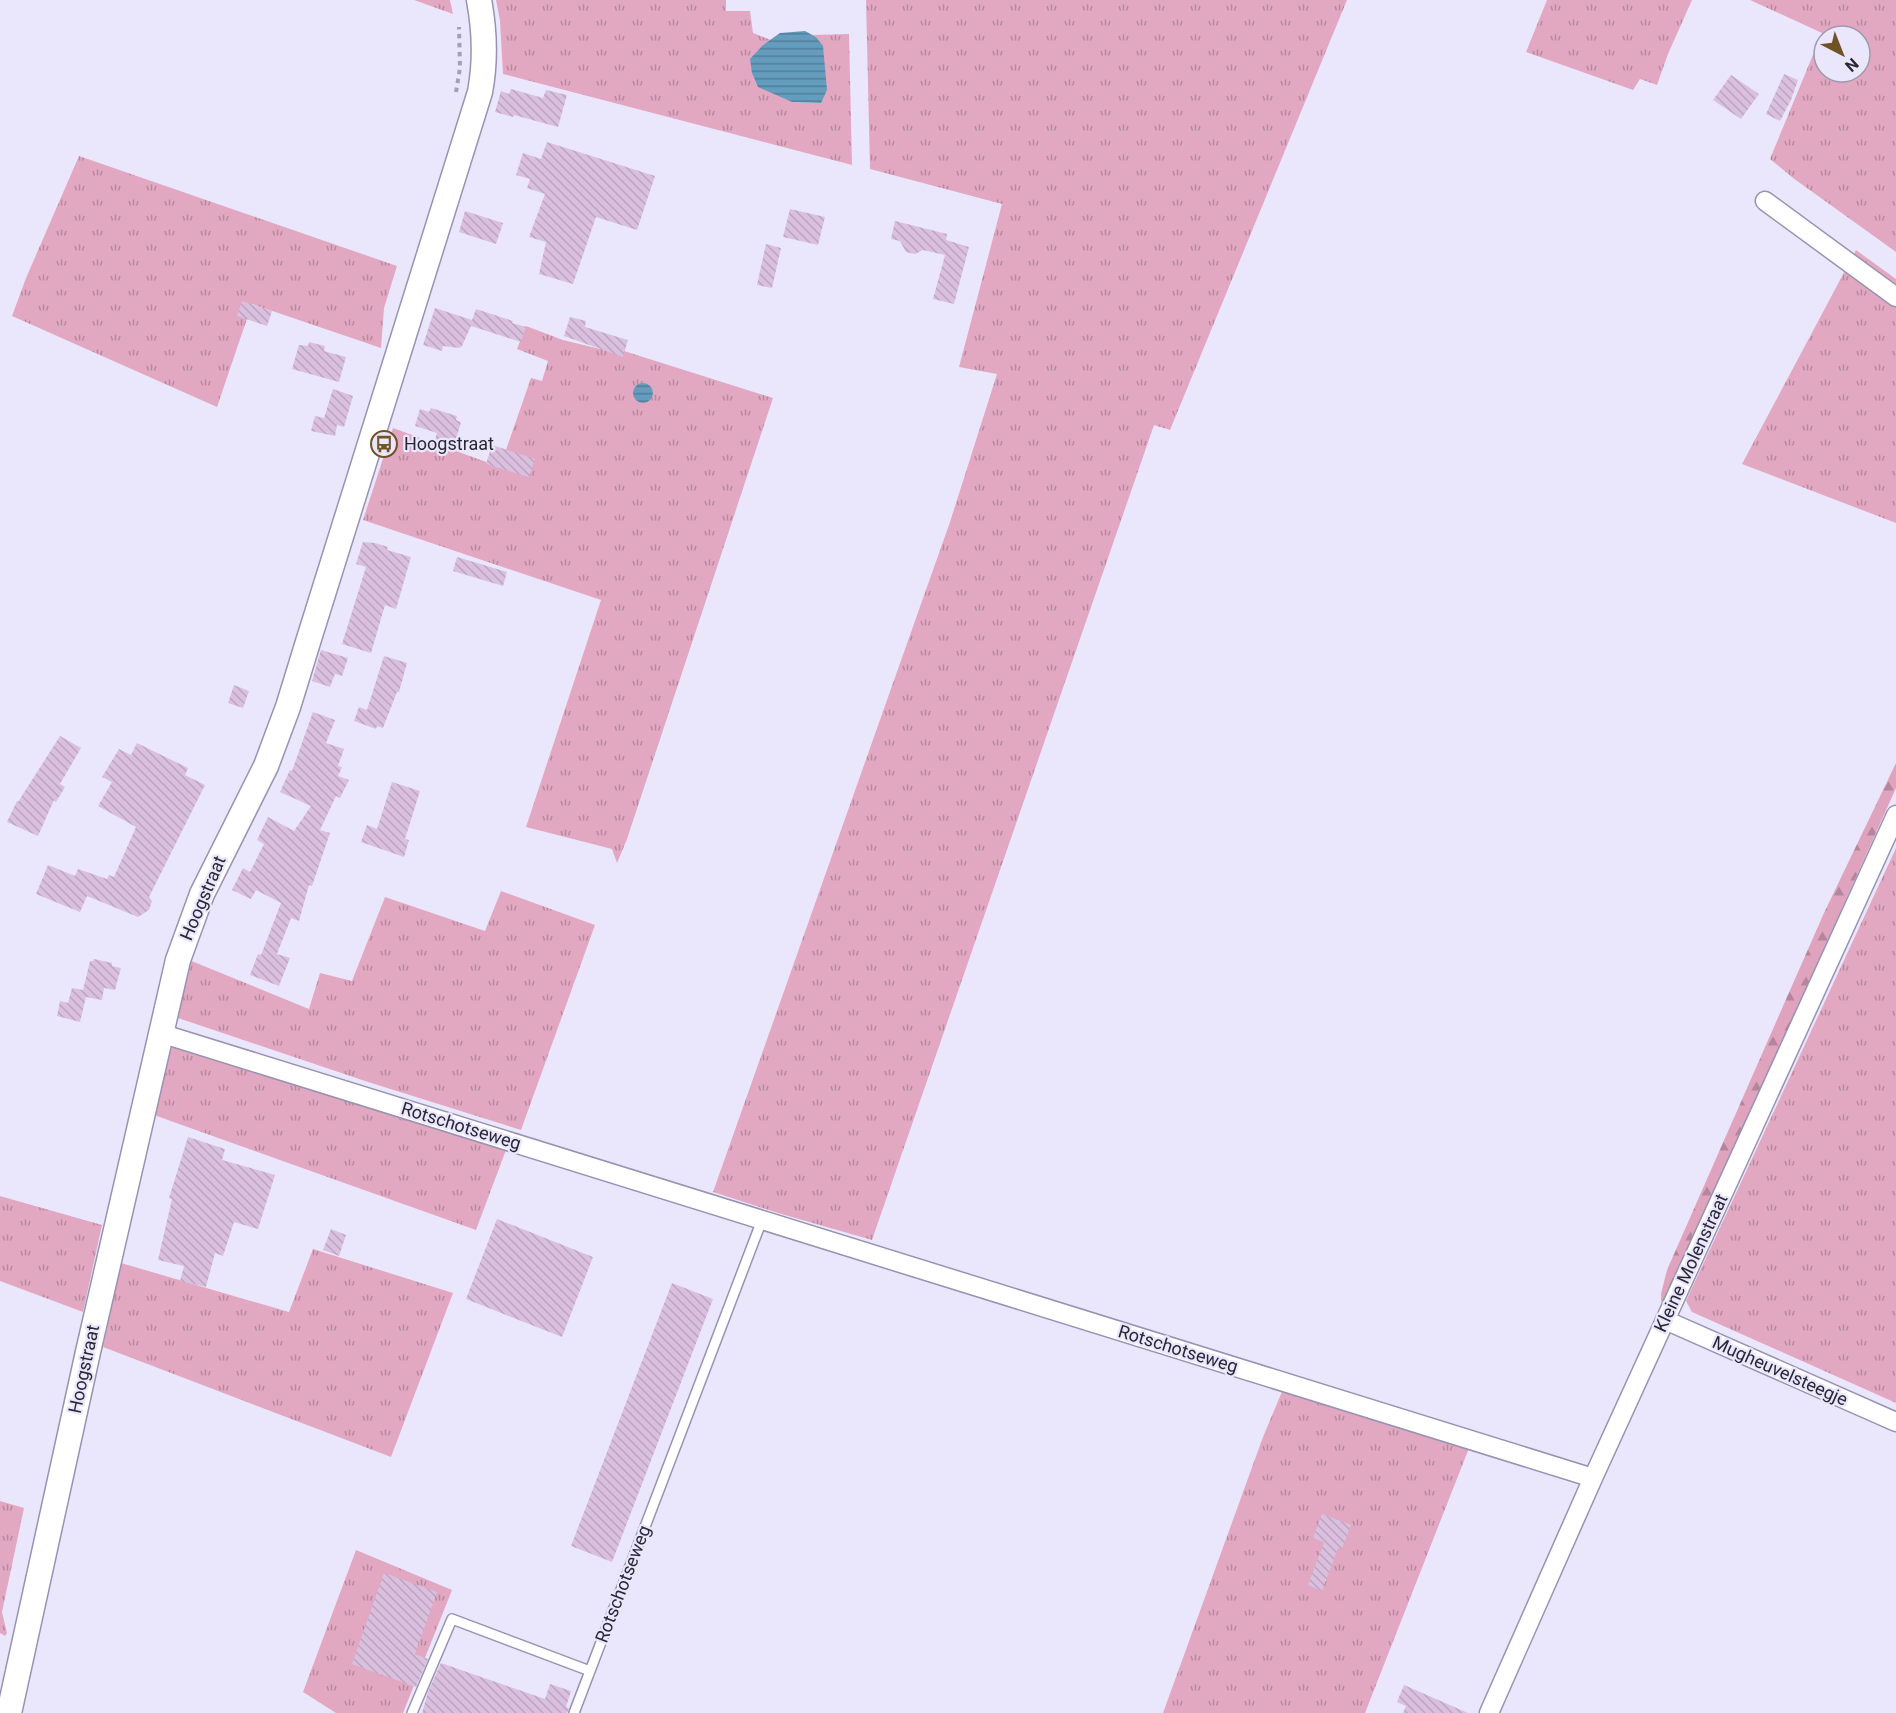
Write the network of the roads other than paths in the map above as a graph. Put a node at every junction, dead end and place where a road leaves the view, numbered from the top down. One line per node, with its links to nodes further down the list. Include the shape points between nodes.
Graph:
1 (479, 0): 5 (street, Hoogstraat, via 485,42 480,92 288,707 259,782 191,920)
2 (1765, 201): 3 (street)
3 (1896, 297)
4 (1896, 815): 7 (street, Kleine Molenstraat)
5 (160, 1033): 6 (street, Rotschotseweg); 11 (street, Hoogstraat)
6 (762, 1220): 9 (street, Rotschotseweg); 10 (lane, Rotschotseweg)
7 (1665, 1320): 8 (street, Mugheuvelsteegje); 9 (street, Kleine Molenstraat)
8 (1896, 1422)
9 (1593, 1478): 14 (street, Kleine Molenstraat)
10 (590, 1671): 12 (lane, via 452,1619); 13 (lane, Rotschotseweg)
11 (9, 1713)
12 (412, 1713)
13 (574, 1713)
14 (1490, 1713)

